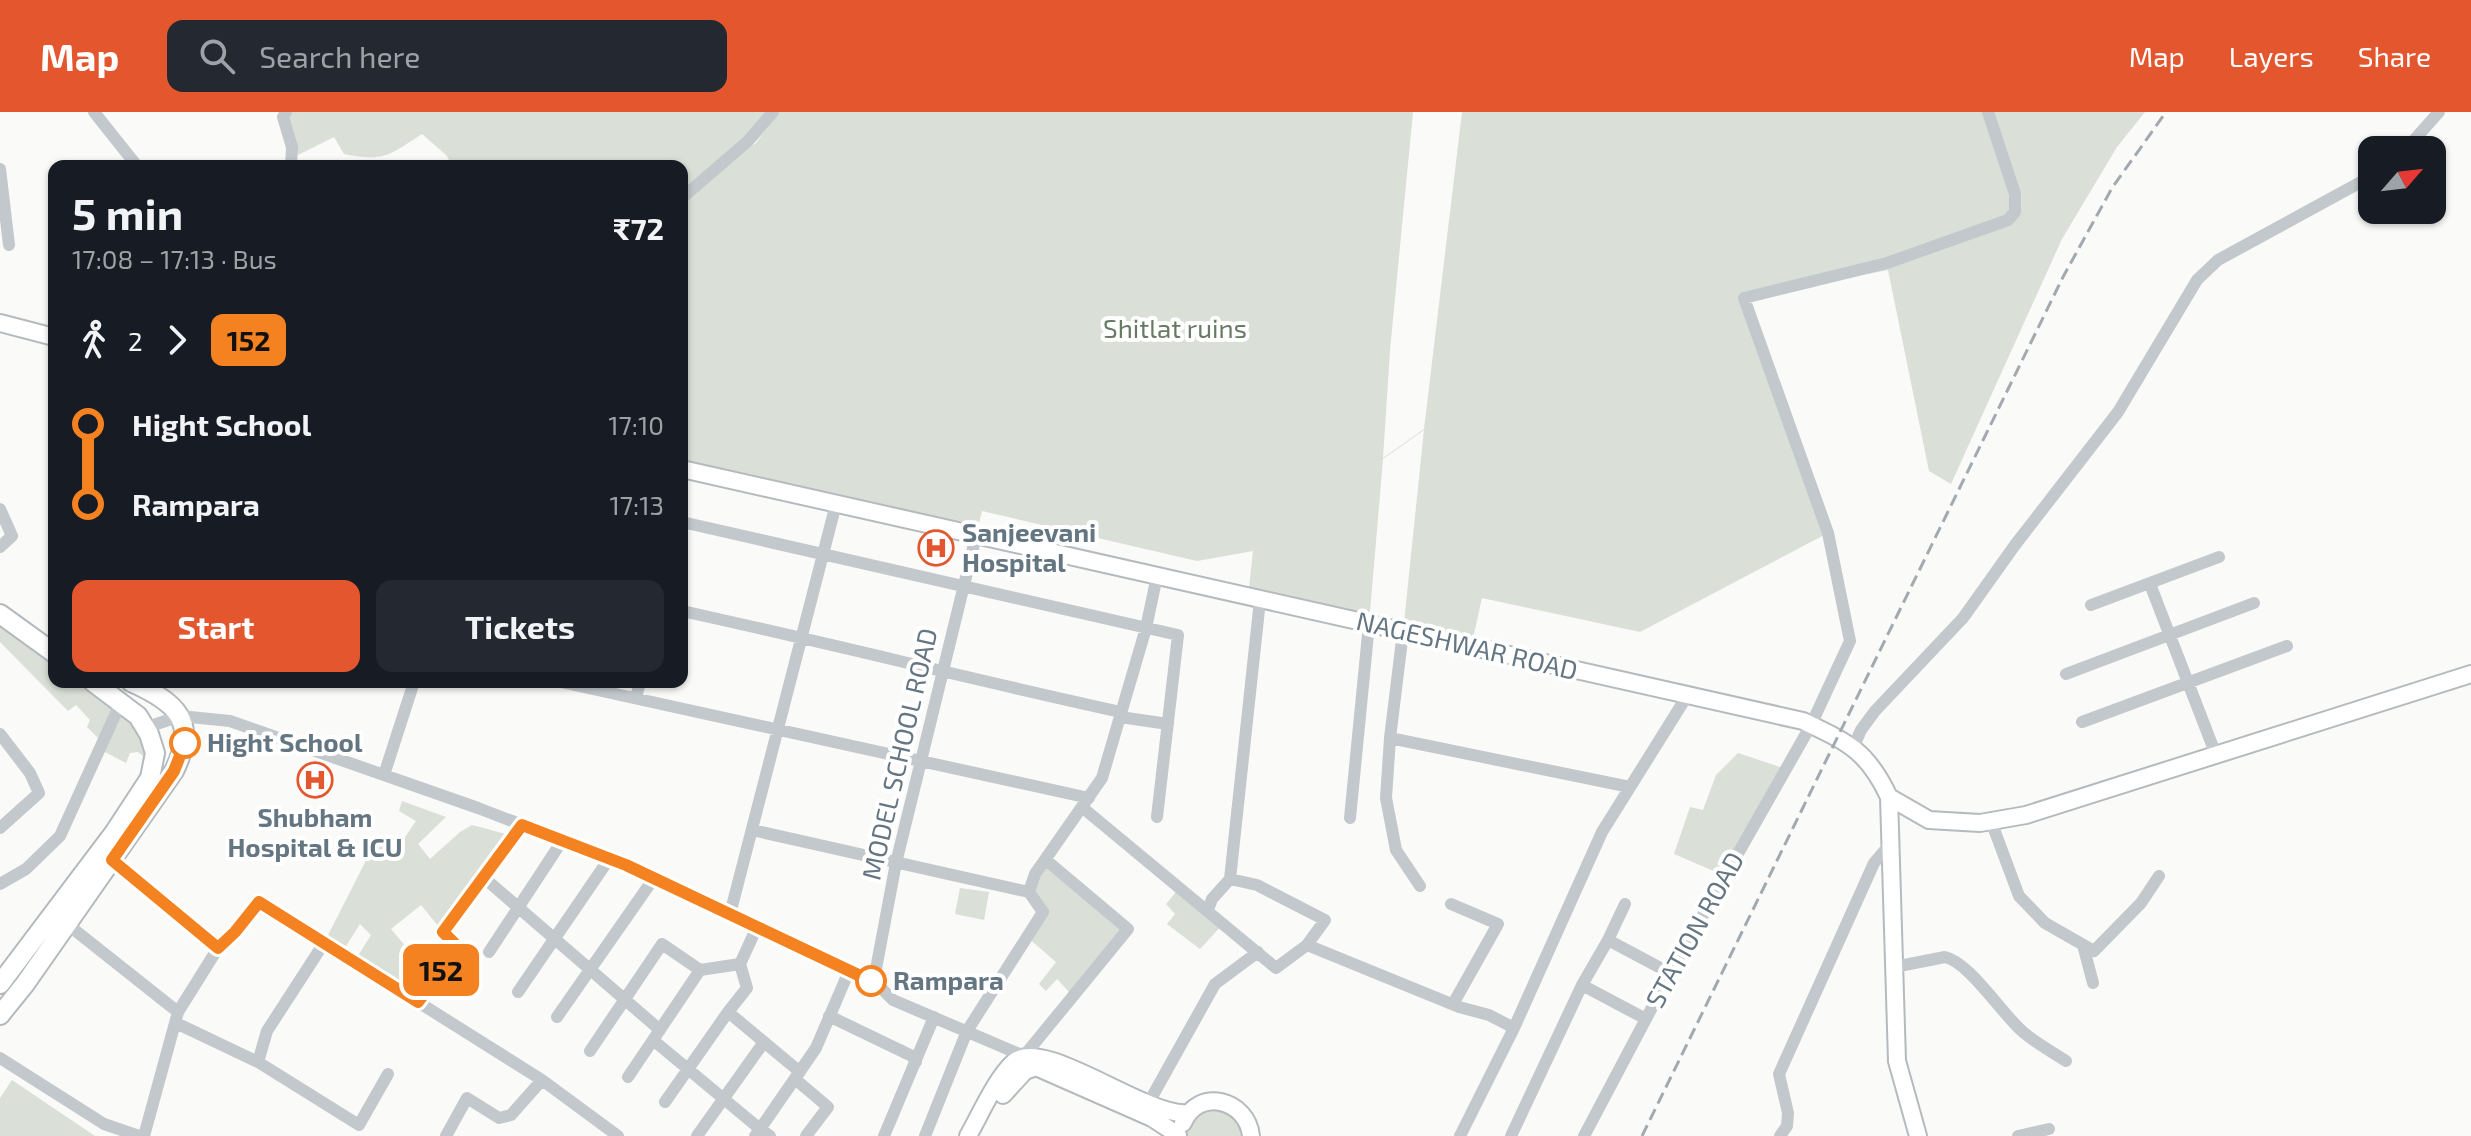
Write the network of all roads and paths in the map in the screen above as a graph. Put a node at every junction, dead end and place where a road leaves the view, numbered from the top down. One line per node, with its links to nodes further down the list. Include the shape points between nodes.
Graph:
1 (94, 112): 7 (street)
2 (286, 112): 8 (street)
3 (773, 112): 11 (street)
4 (1988, 112): 54 (street, STATION ROAD, via 2015,194 2015,212 2008,220 1887,263 1744,298 1828,533 1850,641)
5 (2439, 112): 6 (street)
6 (2418, 136)
7 (132, 160)
8 (291, 160)
9 (0, 169): 12 (street)
10 (2358, 184): 59 (street, via 2218,260 2197,280 2118,412 1963,618 1875,711)
11 (688, 193)
12 (9, 245)
13 (0, 323): 14 (main road)
14 (48, 335)
15 (688, 470): 16 (main road, NAGESHWAR ROAD)
16 (836, 504): 19 (main road, NAGESHWAR ROAD); 21 (street)
17 (0, 509): 20 (street, via 12,536)
18 (688, 523): 21 (street)
19 (976, 536): 23 (main road, NAGESHWAR ROAD); 25 (street, MODEL SCHOOL ROAD)
20 (0, 547)
21 (823, 555): 25 (street); 35 (street)
22 (2219, 557): 24 (street)
23 (1157, 576): 26 (main road, NAGESHWAR ROAD); 32 (street)
24 (2150, 584): 28 (street); 34 (street)
25 (962, 587): 32 (street); 38 (street, MODEL SCHOOL ROAD)
26 (1260, 600): 31 (main road, NAGESHWAR ROAD); 81 (street)
27 (2254, 603): 34 (street)
28 (2091, 605)
29 (688, 612): 35 (street)
30 (0, 614): 37 (highway)
31 (1369, 624): 33 (main road, NAGESHWAR ROAD); 67 (street)
32 (1146, 628): 50 (street); 53 (street, via 1178,635)
33 (1403, 632): 47 (main road, NAGESHWAR ROAD); 58 (street)
34 (2169, 634): 39 (street); 41 (street)
35 (801, 637): 38 (street); 56 (street)
36 (2287, 646): 41 (street)
37 (48, 647)
38 (941, 673): 50 (street); 61 (street, MODEL SCHOOL ROAD)
39 (2066, 674)
40 (2471, 674): 60 (main road)
41 (2189, 683): 52 (street); 60 (street)
42 (101, 688): 49 (highway)
43 (144, 688): 51 (highway)
44 (412, 688): 62 (street)
45 (589, 688): 48 (street)
46 (638, 688): 48 (street)
47 (1687, 696): 54 (main road, NAGESHWAR ROAD); 63 (street)
48 (636, 698): 56 (street)
49 (121, 702): 55 (highway); 82 (street, via 60,836 26,869)
50 (1121, 715): 53 (street); 65 (street, via 1102,778)
51 (180, 716): 55 (street); 62 (street, via 230,721); 75 (highway, via 186,734 179,761)
52 (2082, 722)
53 (1168, 724): 66 (street)
54 (1811, 725): 59 (main road, NAGESHWAR ROAD); 105 (street, STATION ROAD)
55 (145, 728): 107 (highway, via 155,753 150,778)
56 (778, 729): 61 (street); 71 (street)
57 (0, 734): 70 (street, via 39,793)
58 (1390, 738): 63 (street); 83 (street, via 1386,798 1393,837)
59 (1853, 748): 64 (main road, NAGESHWAR ROAD, via 1877,772)
60 (2216, 755): 68 (main road, via 2026,815)
61 (920, 761): 65 (street); 77 (street, MODEL SCHOOL ROAD)
62 (384, 775): 69 (street)
63 (1630, 787): 121 (street, via 1602,832)
64 (1889, 797): 68 (main road, via 1929,820); 73 (main road)
65 (1086, 803): 76 (street); 88 (street)
66 (1157, 817)
67 (1350, 818)
68 (1991, 821): 96 (street, via 2019,896 2045,923)
69 (522, 825): 72 (street); 78 (street)
70 (0, 828)
71 (752, 830): 77 (street); 89 (street)
72 (562, 841): 74 (street); 87 (street)
73 (1890, 844): 101 (main road); 157 (street, via 1874,863 1779,1074 1788,1113)
74 (609, 859): 80 (street); 92 (street)
75 (112, 860): 90 (highway); 97 (street)
76 (1046, 860): 84 (street); 130 (street, via 1128,929)
77 (896, 863): 84 (street); 108 (street, MODEL SCHOOL ROAD)
78 (482, 876): 87 (street); 112 (street, via 443,932 458,947)
79 (2159, 876): 96 (street, via 2141,903 2094,951)
80 (654, 878): 89 (street); 102 (street)
81 (1230, 879): 88 (street); 95 (street, via 1257,885 1325,920)
82 (0, 884)
83 (1420, 886)
84 (1029, 892): 122 (street, via 1043,912)
85 (1451, 904): 113 (street, via 1498,924)
86 (1625, 904): 93 (street)
87 (519, 908): 92 (street); 98 (street)
88 (1208, 910): 99 (street)
89 (730, 914): 91 (street)
90 (67, 924): 115 (highway); 119 (street)
91 (757, 927): 100 (street); 104 (street)
92 (554, 939): 102 (street); 110 (street)
93 (1608, 940): 105 (street); 109 (street)
94 (324, 943): 97 (street, via 259,902); 112 (street); 128 (street, via 267,1031)
95 (1307, 945): 99 (street, via 1276,968); 113 (street)
96 (2083, 945): 106 (street)
97 (218, 948): 119 (street)
98 (489, 952)
99 (1258, 952): 138 (street, via 1215,984)
100 (740, 964): 103 (street); 114 (street, via 747,988)
101 (1894, 967): 127 (street, via 1953,958 2024,1033); 158 (main road, via 1897,1061)
102 (589, 969): 111 (street); 117 (street)
103 (700, 970): 111 (street, via 662,944); 123 (street)
104 (849, 971): 108 (street); 116 (street)
105 (1670, 973): 120 (street, STATION ROAD)
106 (2093, 983)
107 (0, 984)
108 (877, 984): 118 (street, via 893,1000)
109 (1582, 985): 120 (street); 155 (street)
110 (518, 992)
111 (624, 999): 123 (street); 125 (street)
112 (418, 1002): 135 (street)
113 (1453, 1004): 121 (street)
114 (728, 1012): 124 (street); 131 (street)
115 (0, 1015)
116 (829, 1016): 129 (street); 133 (street)
117 (557, 1017)
118 (934, 1017): 122 (street); 129 (street)
119 (177, 1018): 128 (street); 143 (street)
120 (1646, 1019): 156 (street, STATION ROAD)
121 (1514, 1028): 154 (street)
122 (967, 1031): 130 (street); 149 (street)
123 (656, 1035): 131 (street); 134 (street)
124 (764, 1042): 133 (street); 136 (street)
125 (590, 1051)
126 (0, 1058): 143 (street, via 104,1124)
127 (2066, 1061)
128 (258, 1062): 141 (street)
129 (916, 1062): 148 (street)
130 (1030, 1062): 138 (main road, via 1035,1056 1065,1066); 150 (main road, via 1014,1062); 151 (main road); 152 (main road, via 1152,1118)
131 (689, 1069): 136 (street); 137 (street)
132 (388, 1074): 141 (street)
133 (797, 1075): 142 (street); 147 (street, via 828,1107)
134 (628, 1077)
135 (542, 1080): 144 (street, via 511,1115 499,1118 467,1098); 145 (street)
136 (724, 1099): 142 (street); 146 (street)
137 (665, 1102)
138 (1148, 1104): 139 (main road)
139 (1187, 1113): 152 (main road); 153 (main road, via 1207,1101 1230,1104 1247,1121)
140 (2049, 1129): 159 (street)
141 (356, 1130)
142 (762, 1134)
143 (142, 1136)
144 (446, 1136)
145 (618, 1136)
146 (697, 1136)
147 (806, 1136)
148 (884, 1136)
149 (925, 1136)
150 (968, 1136)
151 (978, 1136)
152 (1178, 1136)
153 (1251, 1136)
154 (1460, 1136)
155 (1511, 1136)
156 (1584, 1136)
157 (1780, 1136)
158 (1918, 1136)
159 (2018, 1136)

